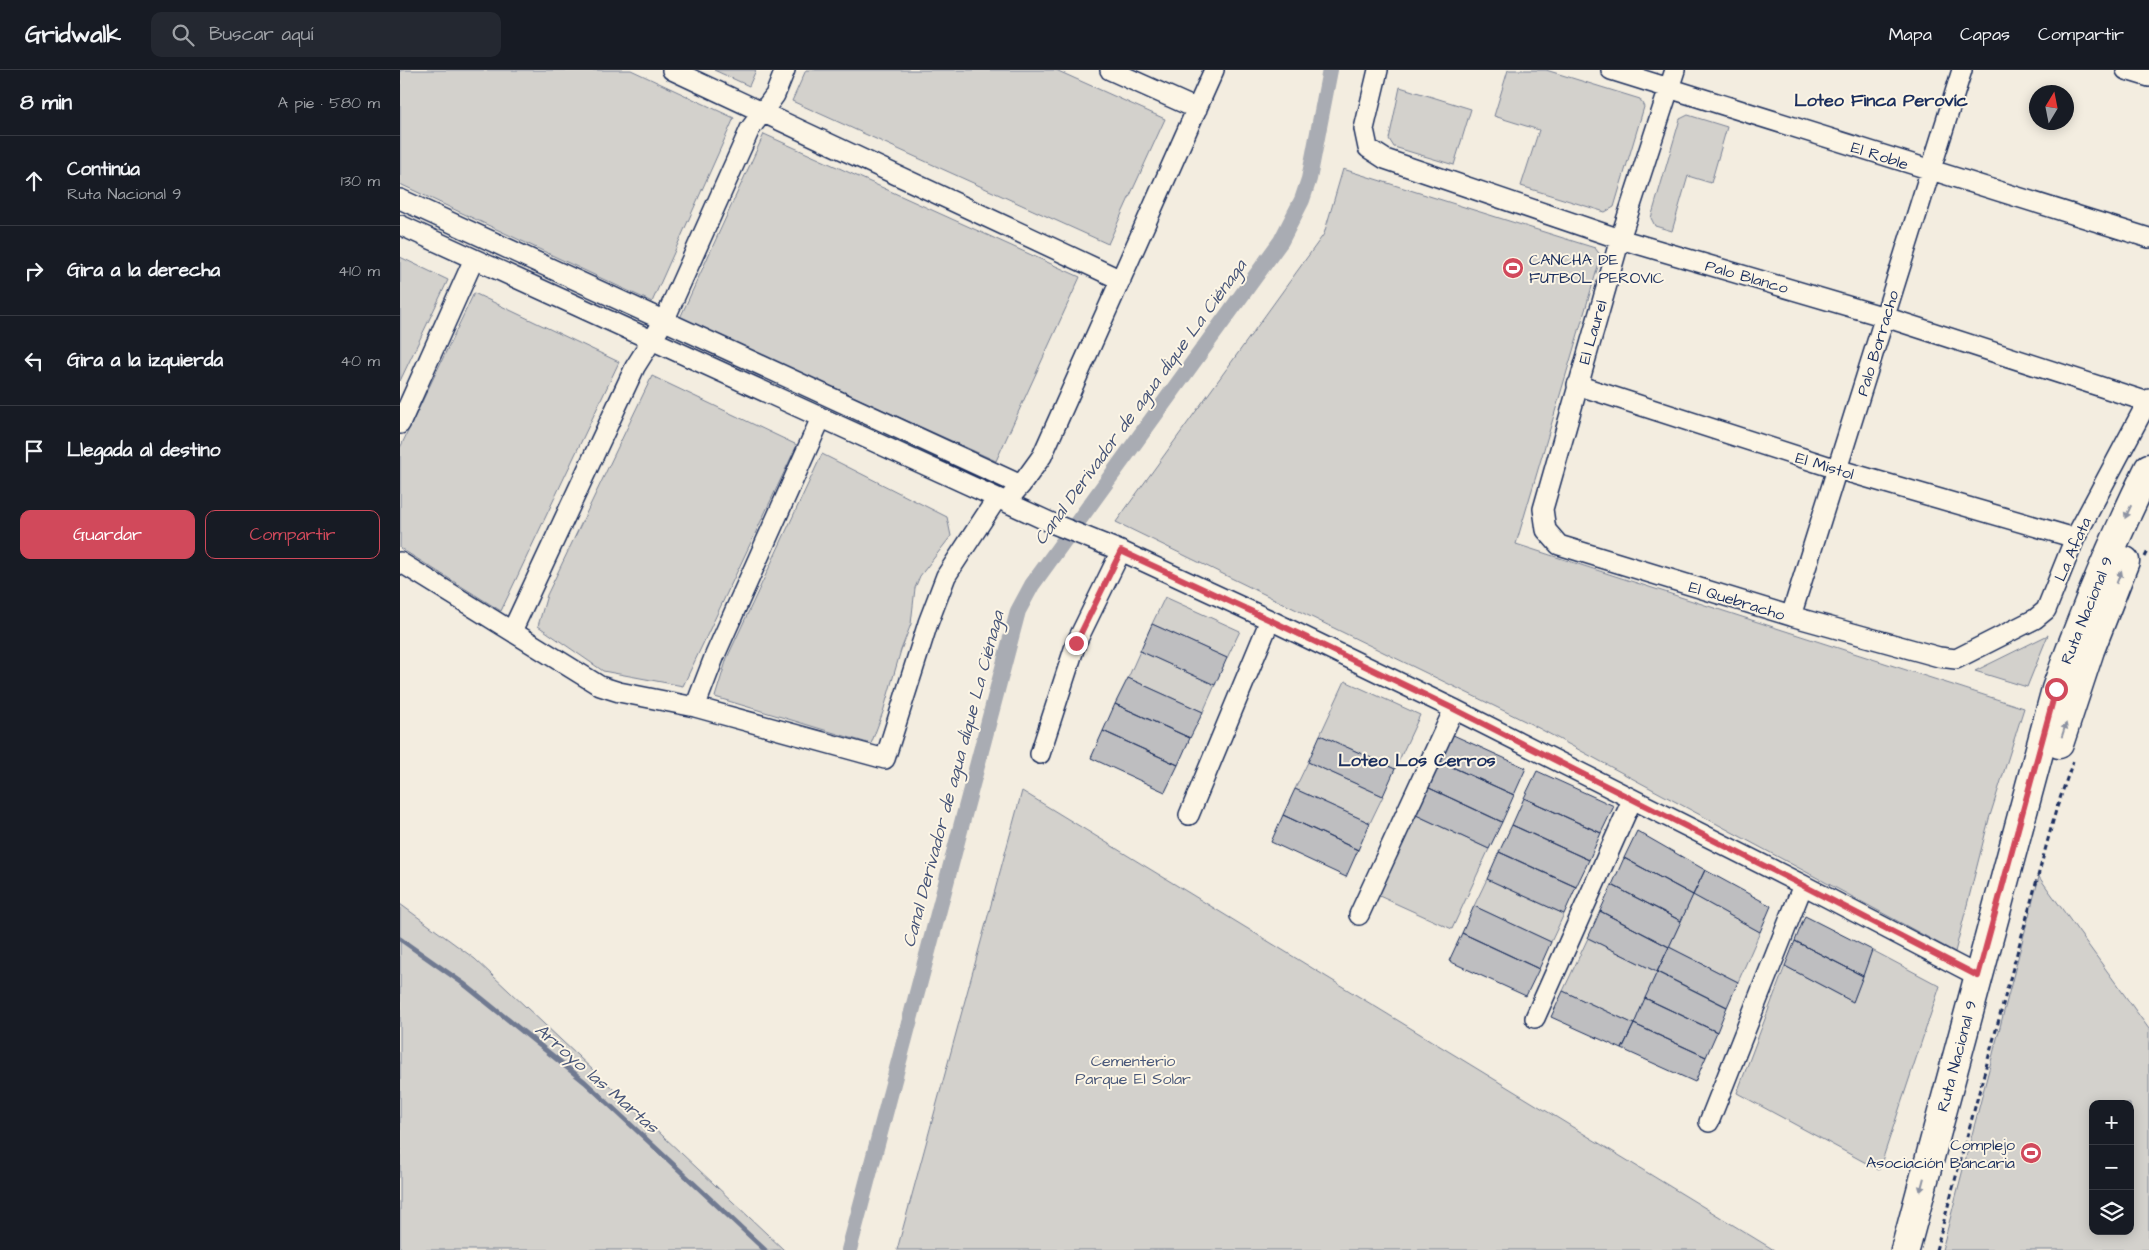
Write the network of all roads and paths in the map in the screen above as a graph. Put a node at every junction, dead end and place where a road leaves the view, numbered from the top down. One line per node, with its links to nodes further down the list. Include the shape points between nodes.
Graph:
1 (672, 70): 13 (street)
2 (786, 70): 13 (street, via 775,95)
3 (1110, 70): 12 (street)
4 (1214, 70): 12 (street)
5 (1378, 70): 18 (street, Palo Blanco, via 1364,129 1368,148 1384,159)
6 (1612, 70): 11 (street, El Roble)
7 (1675, 70): 11 (street, El Laurel)
8 (1962, 70): 14 (street, Palo Borracho)
9 (2126, 70): 10 (street)
10 (2149, 77)
11 (1670, 88): 14 (street, El Roble); 18 (street, El Laurel)
12 (1197, 109): 20 (street)
13 (762, 111): 20 (street); 22 (street, via 750,129)
14 (1931, 171): 17 (street, El Roble); 21 (street, Palo Borracho)
15 (400, 199): 22 (street)
16 (400, 225): 19 (street)
17 (2149, 238)
18 (1620, 239): 21 (street, Palo Blanco); 24 (street, El Laurel)
19 (474, 259): 23 (street); 27 (street)
20 (1121, 280): 30 (street, via 1042,456)
21 (1885, 317): 25 (street, Palo Blanco); 29 (street, Palo Borracho)
22 (664, 321): 23 (street); 30 (street)
23 (652, 341): 26 (street); 41 (street, via 635,367)
24 (1577, 385): 29 (street, El Mistol); 32 (street, El Laurel)
25 (2148, 401): 34 (street, La Afata)
26 (822, 418): 31 (street); 43 (street, via 715,655)
27 (400, 424)
28 (2149, 468): 51 (main road, Ruta Nacional 9, one-way to 51, via 2081,618 2056,689)
29 (1837, 469): 34 (street, El Mistol); 39 (street, Palo Borracho)
30 (1021, 485): 31 (street)
31 (1002, 500): 36 (street); 43 (street, via 946,576 885,759)
32 (1543, 509): 39 (street, El Quebracho, via 1546,530 1559,545)
33 (2149, 510): 55 (main road, Ruta Nacional 9, one-way to 33, via 2056,752 2090,650 2122,567)
34 (2075, 538): 42 (street, La Afata, via 2046,610 2035,619)
35 (2149, 549): 38 (path)
36 (1121, 551): 40 (street); 45 (street, via 1076,643)
37 (400, 562): 41 (street)
38 (2142, 566)
39 (1791, 616): 42 (street, El Quebracho)
40 (1270, 620): 44 (street); 48 (street)
41 (512, 631): 43 (street, via 600,686)
42 (1956, 659)
43 (695, 707)
44 (1454, 709): 47 (street); 50 (street)
45 (1040, 754)
46 (2074, 757): 56 (path, via 2056,810)
47 (1632, 800): 49 (street); 52 (street)
48 (1189, 814)
49 (1802, 885): 51 (street); 53 (street)
50 (1359, 915)
51 (1978, 976): 54 (main road, Ruta Nacional 9, one-way to 54)
52 (1535, 1018)
53 (1709, 1122)
54 (1905, 1250)
55 (1924, 1250)
56 (1936, 1250)

